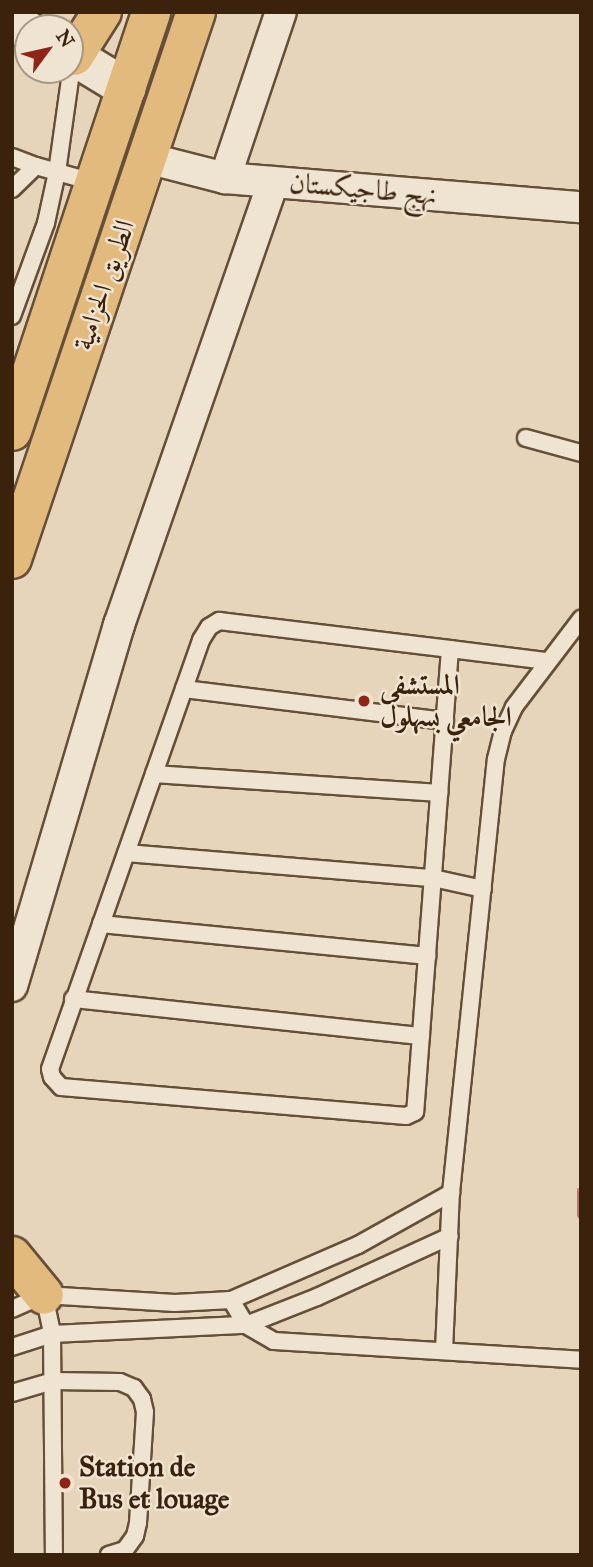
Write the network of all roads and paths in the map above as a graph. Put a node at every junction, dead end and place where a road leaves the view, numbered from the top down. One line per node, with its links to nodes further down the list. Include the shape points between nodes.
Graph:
1 (102, 12): 5 (highway)
2 (151, 12): 8 (highway, الطريق الحزامية)
3 (196, 12): 10 (highway, الطريق الحزامية)
4 (281, 12): 13 (street)
5 (84, 38)
6 (84, 62): 8 (street)
7 (73, 84): 12 (lane)
8 (126, 88): 12 (highway, الطريق الحزامية)
9 (12, 157): 11 (lane)
10 (147, 158): 13 (street, نهج طاجيكستان); 21 (highway, الطريق الحزامية)
11 (36, 166): 12 (lane); 15 (lane)
12 (75, 177): 17 (lane, via 46,223); 18 (highway, الطريق الحزامية)
13 (225, 178): 14 (street, نهج طاجيكستان)
14 (273, 182): 16 (street, نهج طاجيكستان); 34 (street, via 119,625)
15 (12, 189)
16 (581, 207)
17 (12, 316)
18 (12, 432)
19 (526, 438): 20 (lane)
20 (581, 453)
21 (12, 559)
22 (581, 620): 24 (lane)
23 (450, 649): 24 (lane); 25 (lane, via 219,621 201,639); 26 (lane)
24 (547, 661): 31 (lane, via 514,706 503,731)
25 (184, 689): 26 (lane); 27 (lane)
26 (445, 720): 28 (lane)
27 (154, 774): 28 (lane); 29 (lane)
28 (439, 793): 30 (lane)
29 (126, 853): 30 (lane); 32 (lane)
30 (433, 877): 31 (lane); 33 (lane)
31 (483, 889): 37 (lane)
32 (101, 924): 33 (lane); 35 (lane)
33 (427, 956): 36 (lane)
34 (12, 986)
35 (73, 999): 36 (lane); 36 (lane, via 50,1069 61,1087 410,1115 415,1112)
36 (421, 1036)
37 (451, 1193): 38 (lane); 40 (lane, via 358,1245)
38 (450, 1236): 42 (lane); 45 (lane)
39 (12, 1256): 41 (highway)
40 (231, 1300): 41 (lane); 42 (lane)
41 (28, 1302): 43 (lane)
42 (246, 1325): 43 (lane); 45 (lane, via 274,1341)
43 (52, 1334): 44 (lane); 47 (lane)
44 (12, 1348)
45 (444, 1351): 46 (lane)
46 (581, 1360)
47 (53, 1381): 48 (lane); 49 (lane); 50 (lane, via 120,1381 142,1399 138,1523 125,1550)
48 (12, 1393)
49 (54, 1555)
50 (109, 1555)

